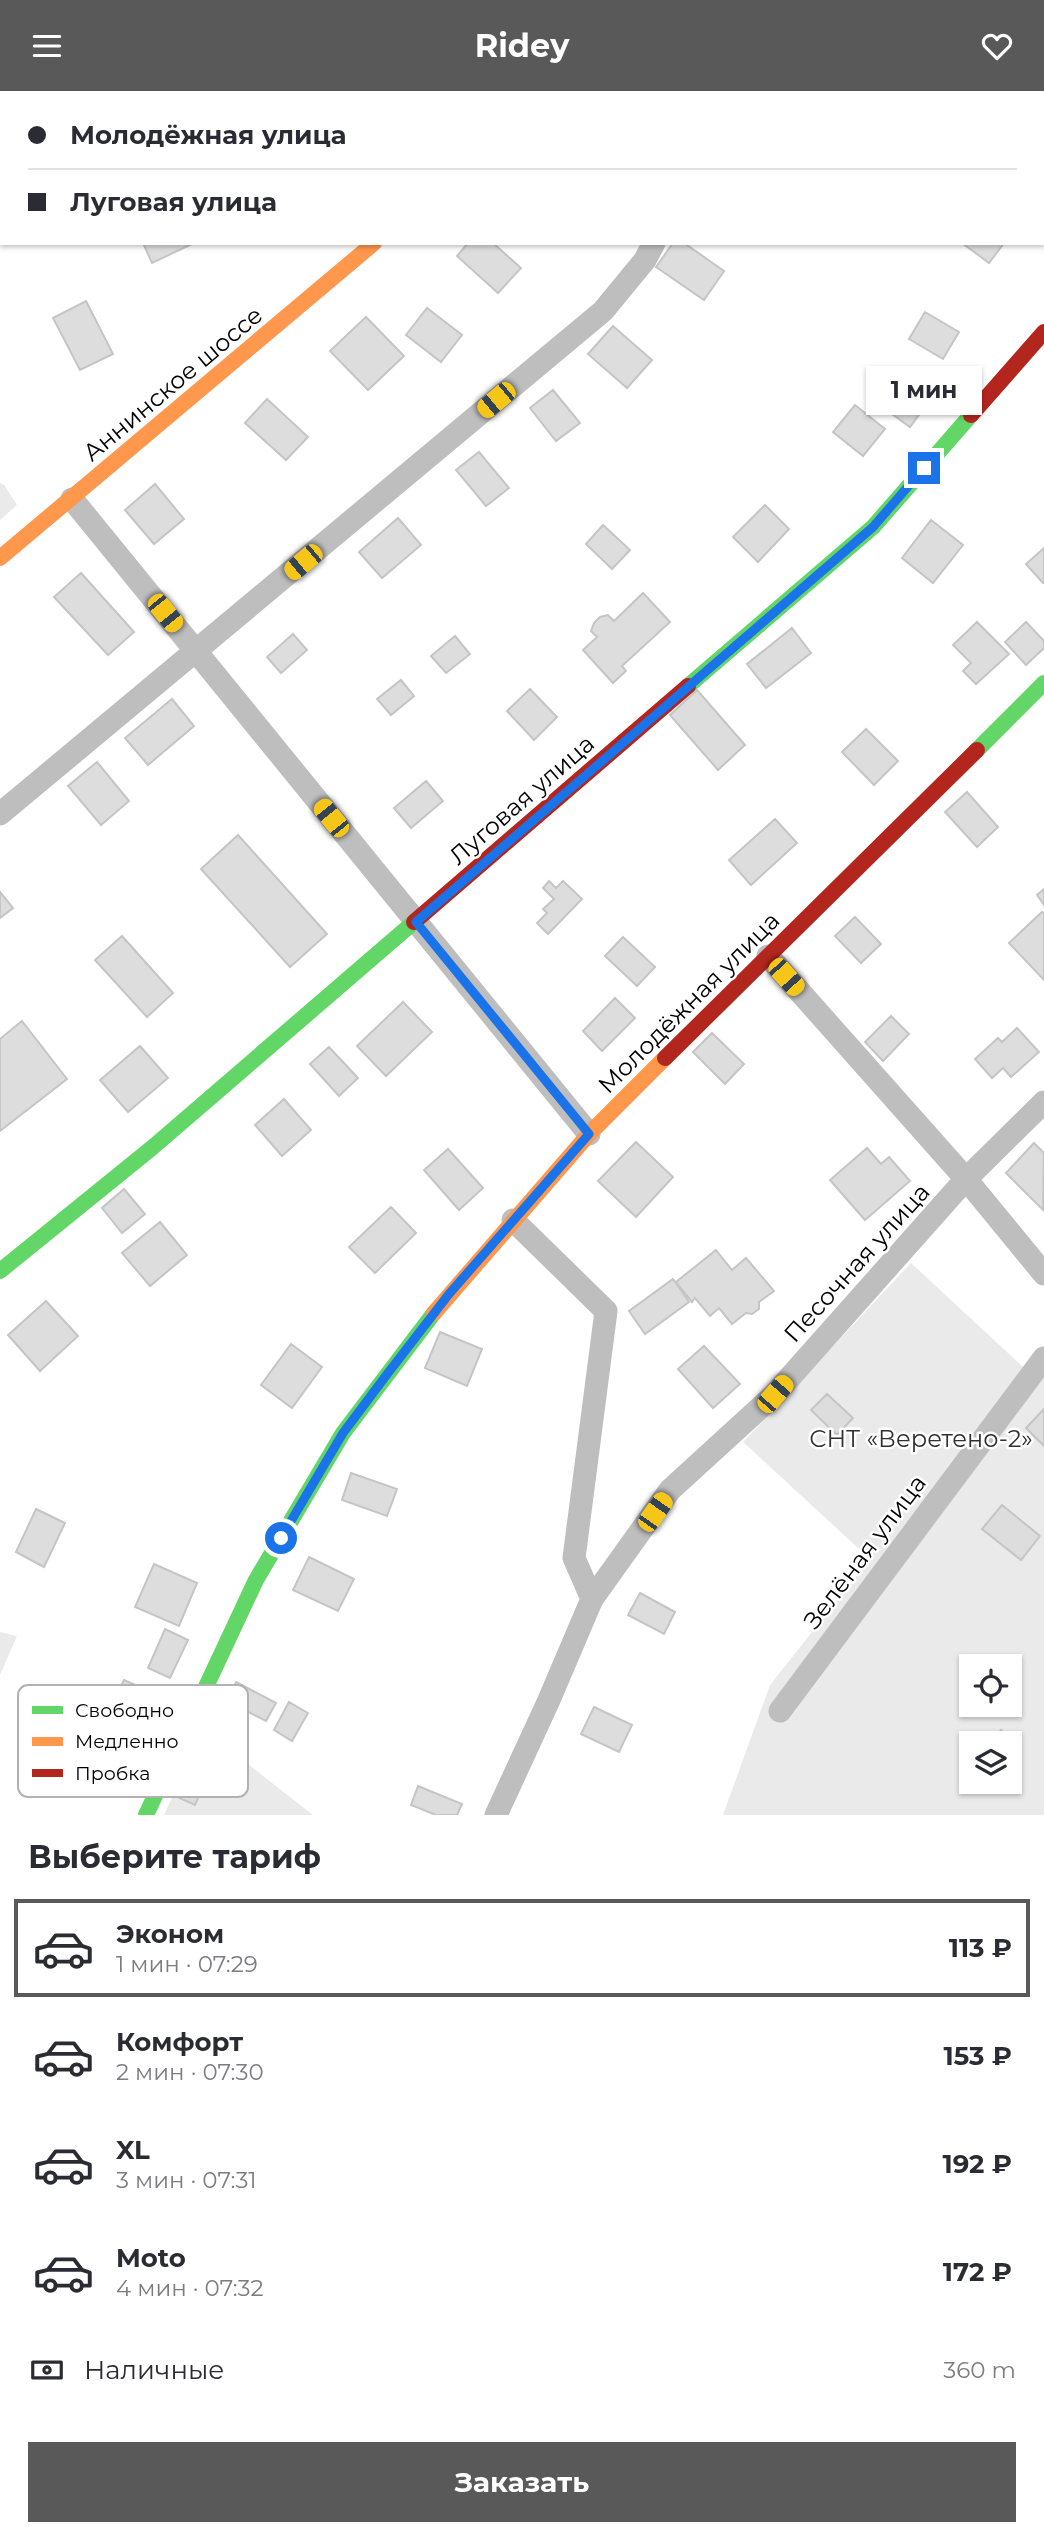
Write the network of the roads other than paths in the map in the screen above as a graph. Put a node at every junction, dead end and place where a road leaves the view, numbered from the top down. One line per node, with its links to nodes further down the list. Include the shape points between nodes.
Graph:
1 (372, 245): 4 (street, Аннинское шоссе)
2 (653, 245): 6 (street, via 603,311)
3 (1044, 332): 9 (street, Луговая улица, via 873,527)
4 (72, 499): 5 (street, Аннинское шоссе); 6 (street)
5 (0, 558)
6 (196, 651): 8 (street); 9 (street)
7 (1044, 684): 10 (street, Молодёжная улица)
8 (0, 814)
9 (416, 922): 12 (street); 15 (street, Луговая улица)
10 (768, 956): 12 (street, Молодёжная улица); 13 (street)
11 (1044, 1102): 13 (street, Песочная улица)
12 (589, 1134): 14 (street, Молодёжная улица)
13 (966, 1179): 16 (street); 18 (street, Песочная улица, via 775,1394 670,1490)
14 (513, 1220): 18 (street, via 606,1311 574,1558); 19 (street, Молодёжная улица, via 449,1294 343,1433 256,1580)
15 (0, 1271)
16 (1044, 1274)
17 (1044, 1358): 20 (street, Зелёная улица)
18 (592, 1599): 23 (street, Песочная улица)
19 (207, 1685)
20 (780, 1711)
21 (154, 1797): 22 (street, Молодёжная улица)
22 (146, 1815)
23 (496, 1815)

